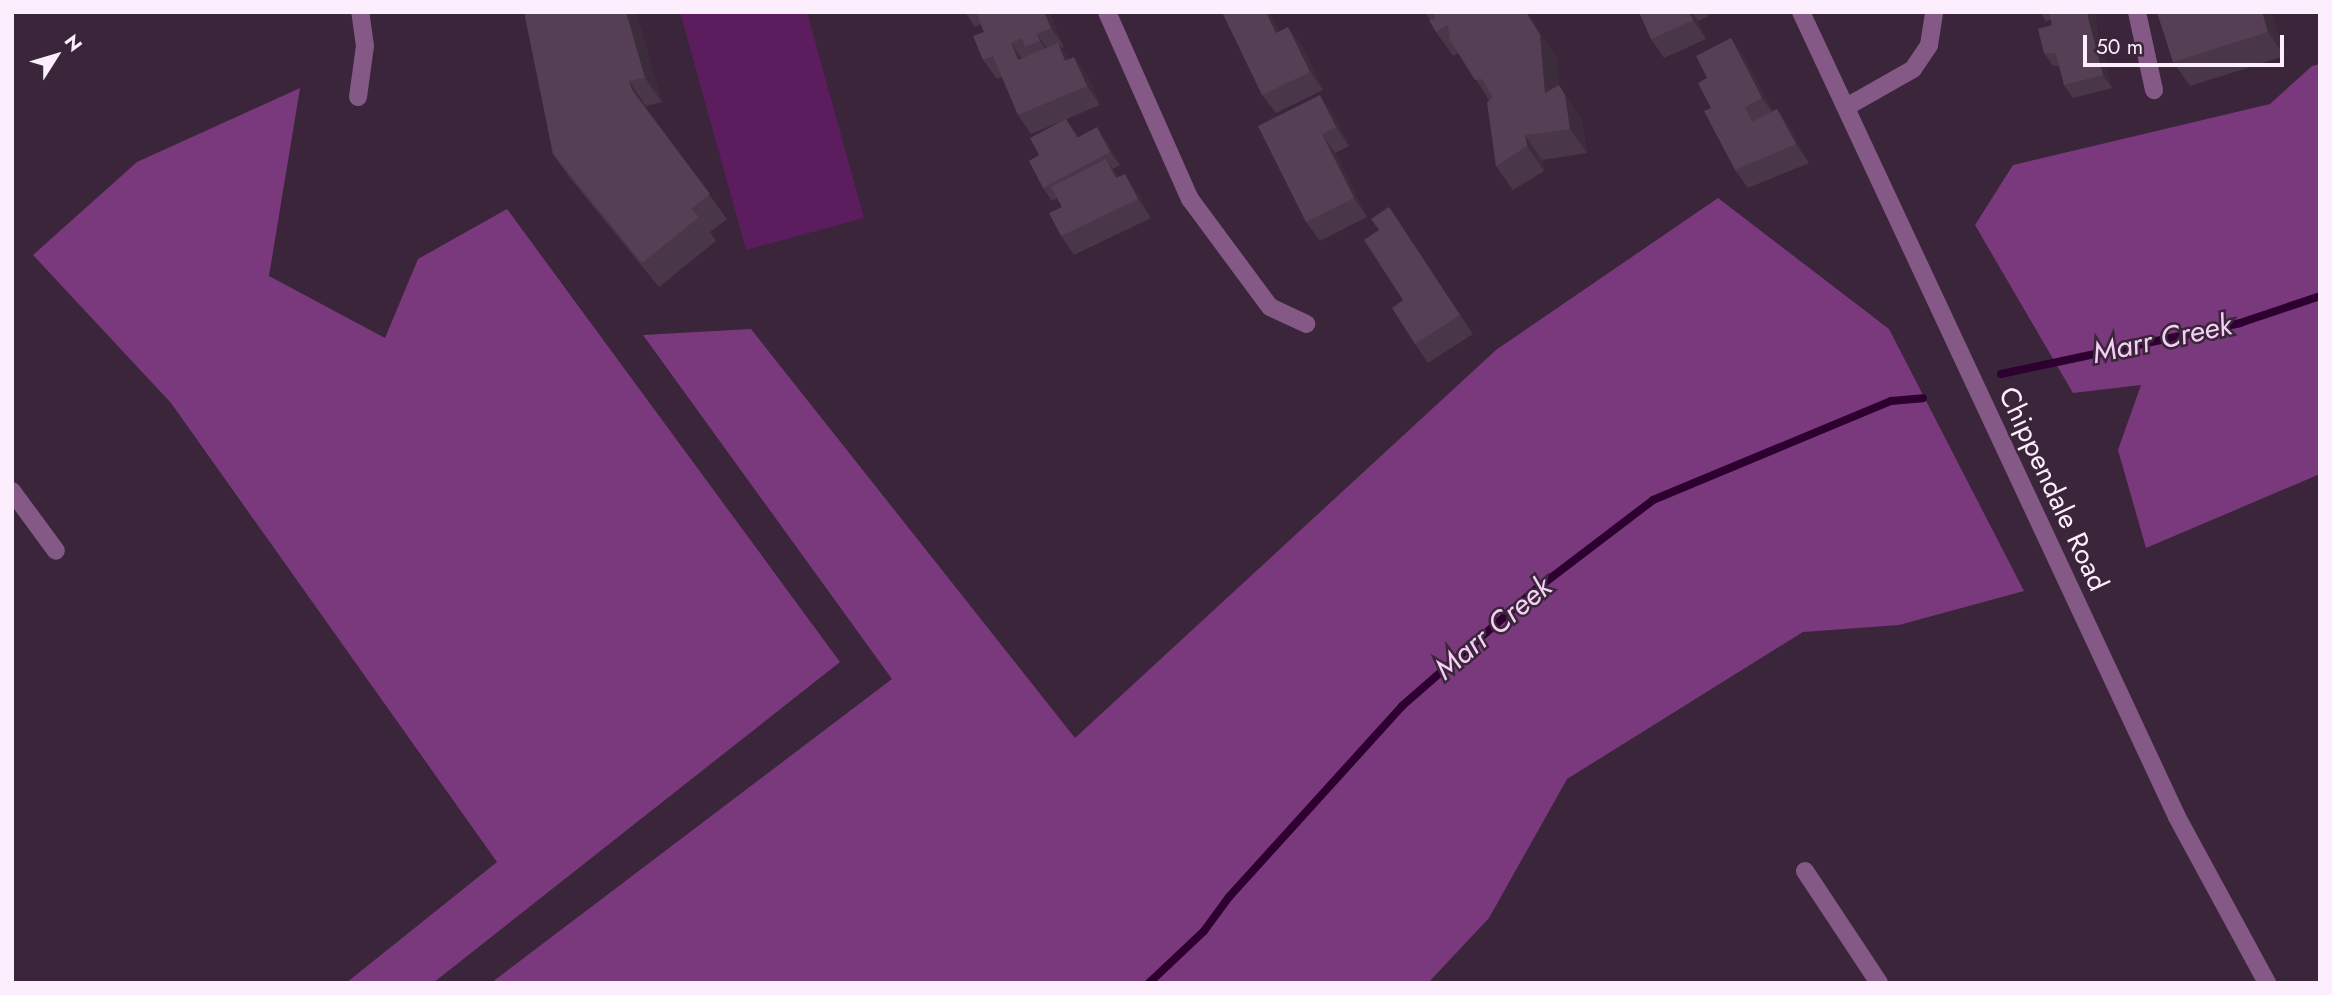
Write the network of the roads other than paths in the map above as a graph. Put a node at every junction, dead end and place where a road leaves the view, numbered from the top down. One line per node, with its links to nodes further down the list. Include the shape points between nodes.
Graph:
1 (360, 12): 7 (street, via 365,46)
2 (1107, 12): 9 (street, via 1190,199 1270,307)
3 (1801, 12): 8 (street, Chippendale Road)
4 (1934, 12): 8 (street, via 1929,45 1913,69)
5 (2137, 12): 6 (street)
6 (2154, 90)
7 (358, 97)
8 (1848, 106): 14 (street, Chippendale Road, via 2177,817)
9 (1306, 324)
10 (12, 491): 11 (street)
11 (56, 551)
12 (1805, 871): 13 (street)
13 (1879, 983)
14 (2267, 983)

